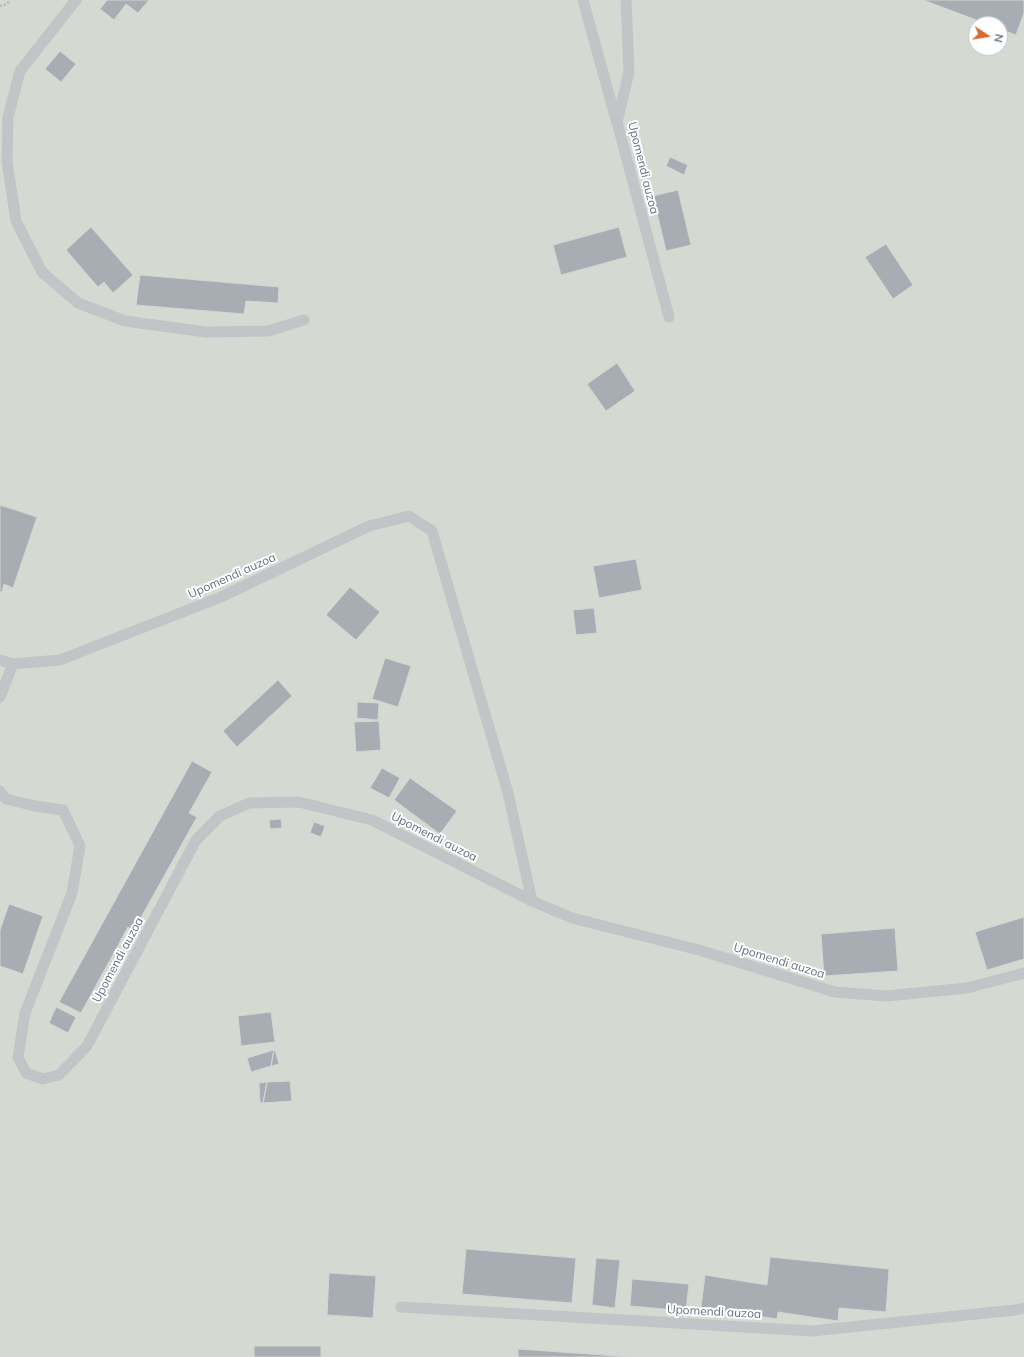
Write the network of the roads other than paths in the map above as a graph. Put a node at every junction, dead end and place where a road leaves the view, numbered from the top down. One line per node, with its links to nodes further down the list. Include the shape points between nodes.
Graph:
1 (76, 0): 5 (lane, via 20,71 8,117)
2 (583, 0): 4 (lane)
3 (626, 0): 4 (lane, Upomendi auzoa, via 629,72)
4 (617, 122): 6 (lane, Upomendi auzoa)
5 (3, 162): 7 (lane, via 16,222 42,272 78,303 125,321 206,332 268,331)
6 (669, 317)
7 (304, 320)
8 (0, 660): 9 (lane, Upomendi auzoa)
9 (13, 664): 10 (lane); 12 (lane, Upomendi auzoa, via 60,660 221,597 369,526 409,516 432,531 508,794)
10 (0, 697)
11 (0, 791): 12 (lane, Upomendi auzoa, via 6,799 63,810 80,846 72,893 25,1013 18,1057 26,1074 43,1079 59,1075 87,1046 196,840 220,816 249,804 300,802 372,820)
12 (532, 901): 13 (lane, Upomendi auzoa, via 572,918 699,950 835,992 887,996 967,988)
13 (1024, 973)
14 (401, 1307): 15 (lane, Upomendi auzoa, via 812,1331)
15 (1024, 1308)

